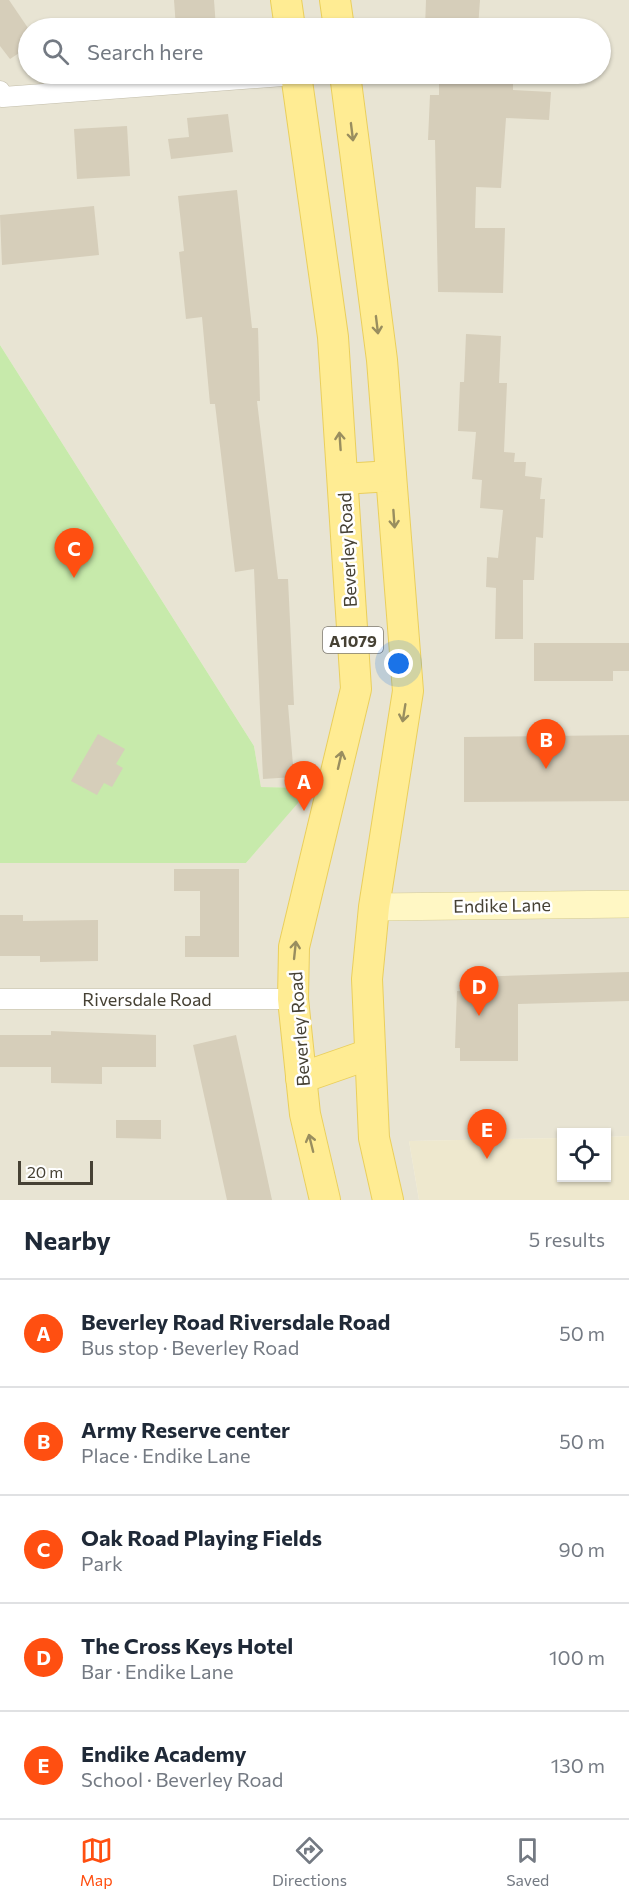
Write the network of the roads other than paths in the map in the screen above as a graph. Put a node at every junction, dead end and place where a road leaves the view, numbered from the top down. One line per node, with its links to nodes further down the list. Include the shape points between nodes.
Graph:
1 (286, 0): 3 (main road)
2 (335, 0): 4 (main road)
3 (289, 18)
4 (338, 18)
5 (149, 84): 8 (street)
6 (297, 84): 10 (main road, Beverley Road / A1079)
7 (346, 84): 9 (main road, A1079, one-way to 9)
8 (2, 94)
9 (358, 178): 10 (main road); 11 (main road, A1079, one-way to 11, via 382,360)
10 (311, 184): 12 (main road, Beverley Road / A1079, one-way to 10, via 333,337)
11 (391, 476): 12 (main road); 14 (main road, A1079, one-way to 14, via 408,691)
12 (343, 479): 16 (main road, Beverley Road / A1079, one-way to 12, via 294,947 356,689)
13 (629, 904): 14 (street, Endike Lane)
14 (374, 908): 17 (main road, A1079, via 367,979)
15 (0, 999): 16 (street, Riversdale Road)
16 (293, 999): 18 (main road, Beverley Road / A1079)
17 (370, 1054): 18 (main road); 20 (main road, A1079, via 374,1138)
18 (301, 1077): 19 (main road, Beverley Road / A1079, one-way to 18, via 307,1126)
19 (325, 1200)
20 (388, 1200)

